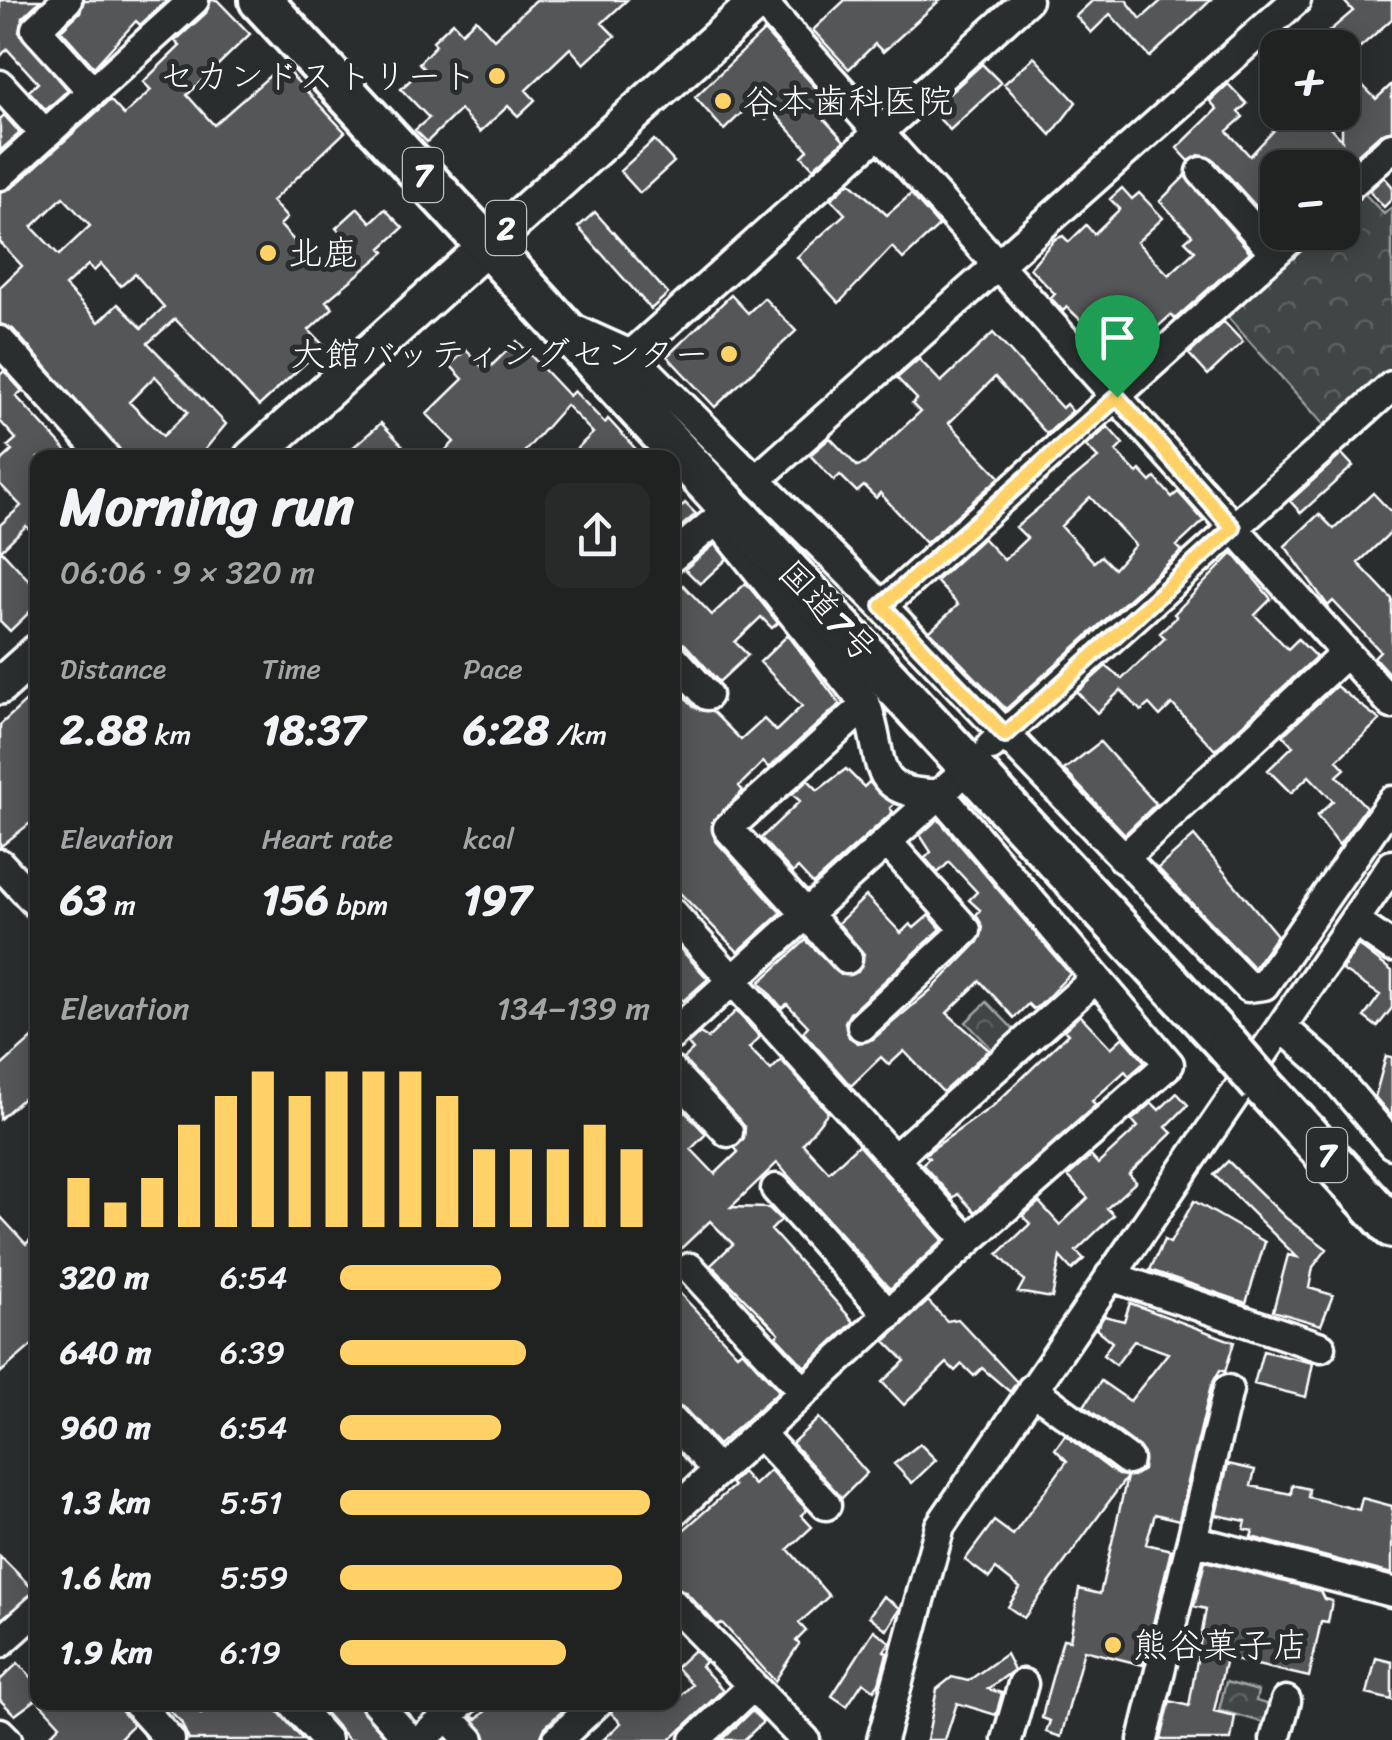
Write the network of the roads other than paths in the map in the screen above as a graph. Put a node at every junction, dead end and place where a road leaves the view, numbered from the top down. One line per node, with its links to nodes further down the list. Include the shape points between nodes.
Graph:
1 (67, 0): 8 (street, via 36,29)
2 (194, 0): 8 (street)
3 (260, 0): 15 (highway, 国道7号 / 7)
4 (760, 0): 9 (street); 15 (main road, 2)
5 (1027, 0): 9 (street)
6 (1296, 0): 18 (street)
7 (0, 85): 10 (street)
8 (92, 91): 10 (street)
9 (880, 133): 18 (street); 21 (street)
10 (45, 134): 13 (street)
11 (1387, 160): 14 (street)
12 (1202, 172): 17 (street)
13 (0, 175)
14 (1360, 179)
15 (488, 245): 19 (highway, 国道7号 / 7); 25 (main road, 2)
16 (1279, 250): 17 (street)
17 (1276, 253): 23 (street)
18 (996, 264): 23 (street); 26 (street)
19 (562, 324): 21 (street); 26 (highway, 国道7号 / 7)
20 (0, 340): 24 (street)
21 (631, 355): 26 (street)
22 (1392, 386): 27 (street)
23 (1117, 397): 27 (street); 29 (street)
24 (99, 450)
25 (261, 450)
26 (735, 501): 28 (street); 29 (street); 36 (street); 60 (highway, 国道7号 / 7, bridge)
27 (1233, 528): 30 (street); 37 (street)
28 (680, 550)
29 (882, 606): 37 (street)
30 (1346, 653): 35 (street); 41 (street)
31 (30, 659): 33 (main road)
32 (680, 665): 34 (street)
33 (0, 686)
34 (707, 695)
35 (1392, 704)
36 (866, 705): 38 (street, via 891,786 908,795); 45 (street, via 728,828)
37 (998, 741): 41 (street)
38 (946, 788): 40 (street); 50 (street)
39 (1392, 802): 41 (street, via 1264,985 1248,987)
40 (887, 842): 45 (street); 53 (street, via 966,930)
41 (1123, 860)
42 (0, 864): 44 (street)
43 (1392, 865): 46 (street)
44 (30, 896)
45 (804, 914): 49 (street); 51 (street)
46 (1354, 921): 48 (street); 54 (street)
47 (680, 922): 51 (street)
48 (1392, 947)
49 (847, 959)
50 (1094, 979): 58 (street); 61 (street, via 1169,1064)
51 (734, 980): 52 (street); 58 (street)
52 (680, 1022)
53 (862, 1026)
54 (1282, 1027): 57 (street); 63 (street)
55 (680, 1081): 56 (street)
56 (728, 1132)
57 (1392, 1144)
58 (895, 1158): 61 (street)
59 (776, 1188): 64 (street)
60 (1392, 1227)
61 (968, 1240): 64 (street)
62 (690, 1268): 68 (street)
63 (1110, 1276): 65 (street); 66 (street)
64 (889, 1315): 68 (street)
65 (1320, 1347)
66 (1032, 1389): 71 (street); 98 (street, via 940,1526)
67 (1228, 1390): 75 (street)
68 (804, 1392): 70 (street)
69 (680, 1430): 72 (street)
70 (759, 1433): 72 (street); 73 (street)
71 (1128, 1460)
72 (718, 1471): 74 (street)
73 (826, 1505)
74 (680, 1506)
75 (1192, 1540): 76 (street); 100 (street)
76 (1392, 1592)
77 (30, 1616): 79 (street)
78 (680, 1621): 81 (street)
79 (0, 1644)
80 (1022, 1684): 99 (street)
81 (751, 1688): 96 (street); 97 (street)
82 (1286, 1701): 101 (street)
83 (143, 1710): 90 (street)
84 (299, 1710): 91 (street)
85 (383, 1710): 92 (street)
86 (455, 1710): 93 (street); 94 (street)
87 (589, 1710): 95 (street)
88 (0, 1733): 89 (street)
89 (6, 1740)
90 (170, 1740)
91 (326, 1740)
92 (410, 1740)
93 (420, 1740)
94 (470, 1740)
95 (557, 1740)
96 (695, 1740)
97 (805, 1740)
98 (882, 1740)
99 (1006, 1740)
100 (1144, 1740)
101 (1275, 1740)

